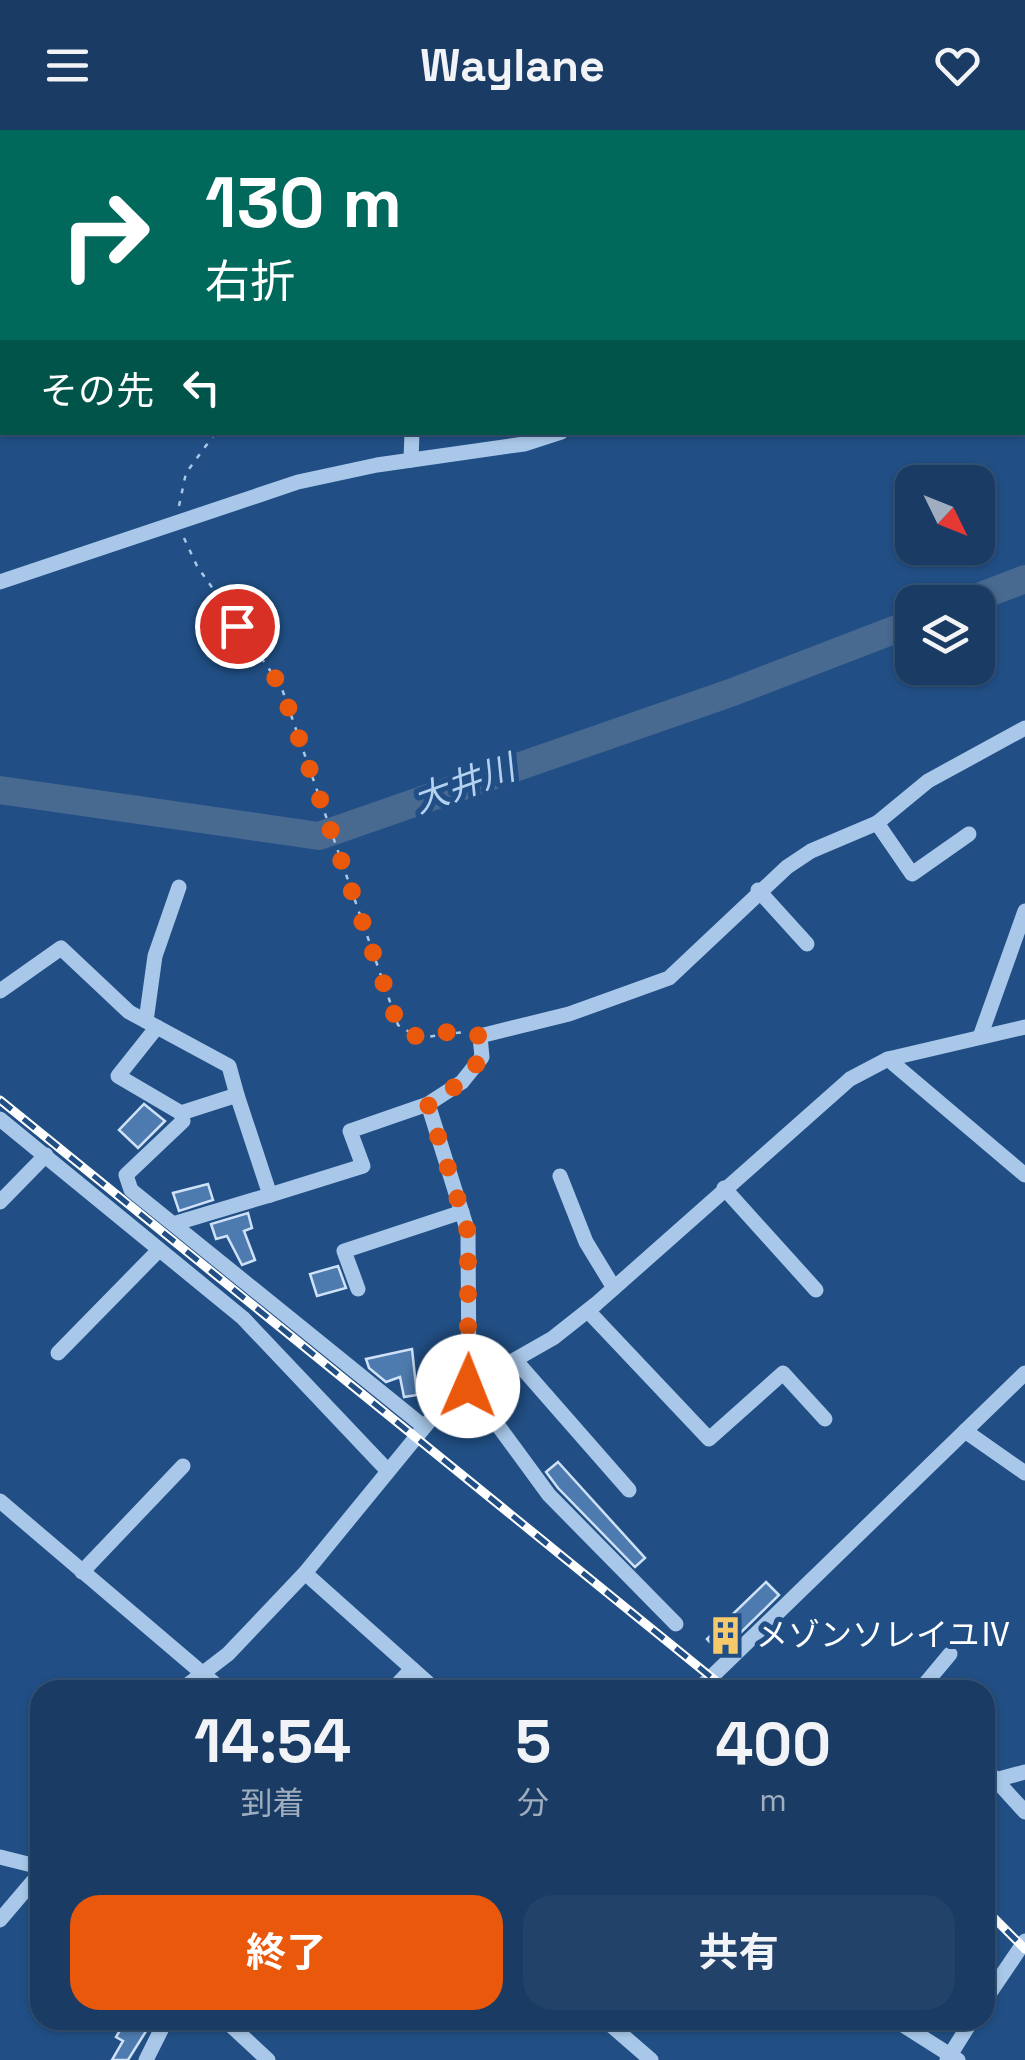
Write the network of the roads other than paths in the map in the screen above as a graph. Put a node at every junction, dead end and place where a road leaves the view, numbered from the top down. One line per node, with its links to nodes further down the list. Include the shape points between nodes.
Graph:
1 (412, 435): 3 (street)
2 (552, 435): 3 (street)
3 (411, 460): 4 (street, via 298,482)
4 (0, 582)
5 (1025, 728): 6 (street, via 928,781)
6 (877, 823): 7 (street, via 912,874); 9 (street, via 811,850)
7 (969, 834)
8 (179, 887): 13 (street, via 155,956)
9 (758, 890): 11 (street); 18 (street, via 669,978 569,1014 480,1036 482,1057 462,1082)
10 (1025, 912): 15 (street)
11 (807, 944)
12 (0, 990): 13 (street, via 61,948 129,1012)
13 (151, 1024): 17 (street, via 228,1066); 19 (street, via 118,1076)
14 (1025, 1027): 15 (street)
15 (980, 1038): 16 (street)
16 (888, 1058): 22 (street); 24 (street, via 802,1118)
17 (237, 1095): 19 (street); 25 (street)
18 (428, 1104): 25 (street, via 350,1131 363,1166); 27 (street)
19 (181, 1112): 28 (street, via 183,1121 126,1175 131,1190)
20 (0, 1119): 21 (street)
21 (46, 1155): 26 (street); 29 (street)
22 (1025, 1175)
23 (560, 1176): 30 (street, via 586,1242)
24 (724, 1188): 30 (street); 32 (street)
25 (270, 1195): 28 (street)
26 (0, 1202)
27 (462, 1212): 31 (street, via 344,1251); 37 (street, via 468,1232)
28 (173, 1224): 39 (street)
29 (158, 1251): 34 (street); 42 (street, via 243,1318)
30 (614, 1288): 33 (street)
31 (358, 1289)
32 (816, 1290)
33 (588, 1311): 35 (street); 38 (street, via 709,1440 783,1372)
34 (58, 1353)
35 (516, 1361): 37 (street); 44 (street)
36 (1025, 1372): 40 (street)
37 (468, 1386): 39 (street); 48 (street, via 549,1495)
38 (825, 1418)
39 (423, 1426): 42 (street)
40 (964, 1431): 43 (street); 56 (street)
41 (183, 1466): 46 (street)
42 (387, 1470): 47 (street)
43 (1025, 1472)
44 (628, 1490)
45 (0, 1501): 46 (street)
46 (82, 1572): 51 (street)
47 (305, 1573): 50 (street); 51 (street, via 228,1654)
48 (676, 1624)
49 (950, 1654): 57 (street)
50 (412, 1669): 54 (street); 55 (street)
51 (200, 1671): 52 (street); 53 (street)
52 (191, 1680)
53 (210, 1680)
54 (402, 1680)
55 (425, 1680)
56 (708, 1680)
57 (928, 1680)
58 (1025, 1772): 59 (street)
59 (995, 1778)
60 (995, 1785): 61 (street)
61 (1025, 1812)
62 (0, 1857): 63 (street)
63 (30, 1867)
64 (30, 1882): 65 (street)
65 (0, 1920)
66 (1025, 1941): 67 (street)
67 (995, 1985)
68 (161, 2030): 75 (street)
69 (235, 2030): 76 (street)
70 (619, 2030): 73 (street)
71 (910, 2030): 74 (street)
72 (967, 2030): 74 (street)
73 (633, 2054): 77 (street)
74 (952, 2058)
75 (146, 2060)
76 (268, 2060)
77 (651, 2060)

